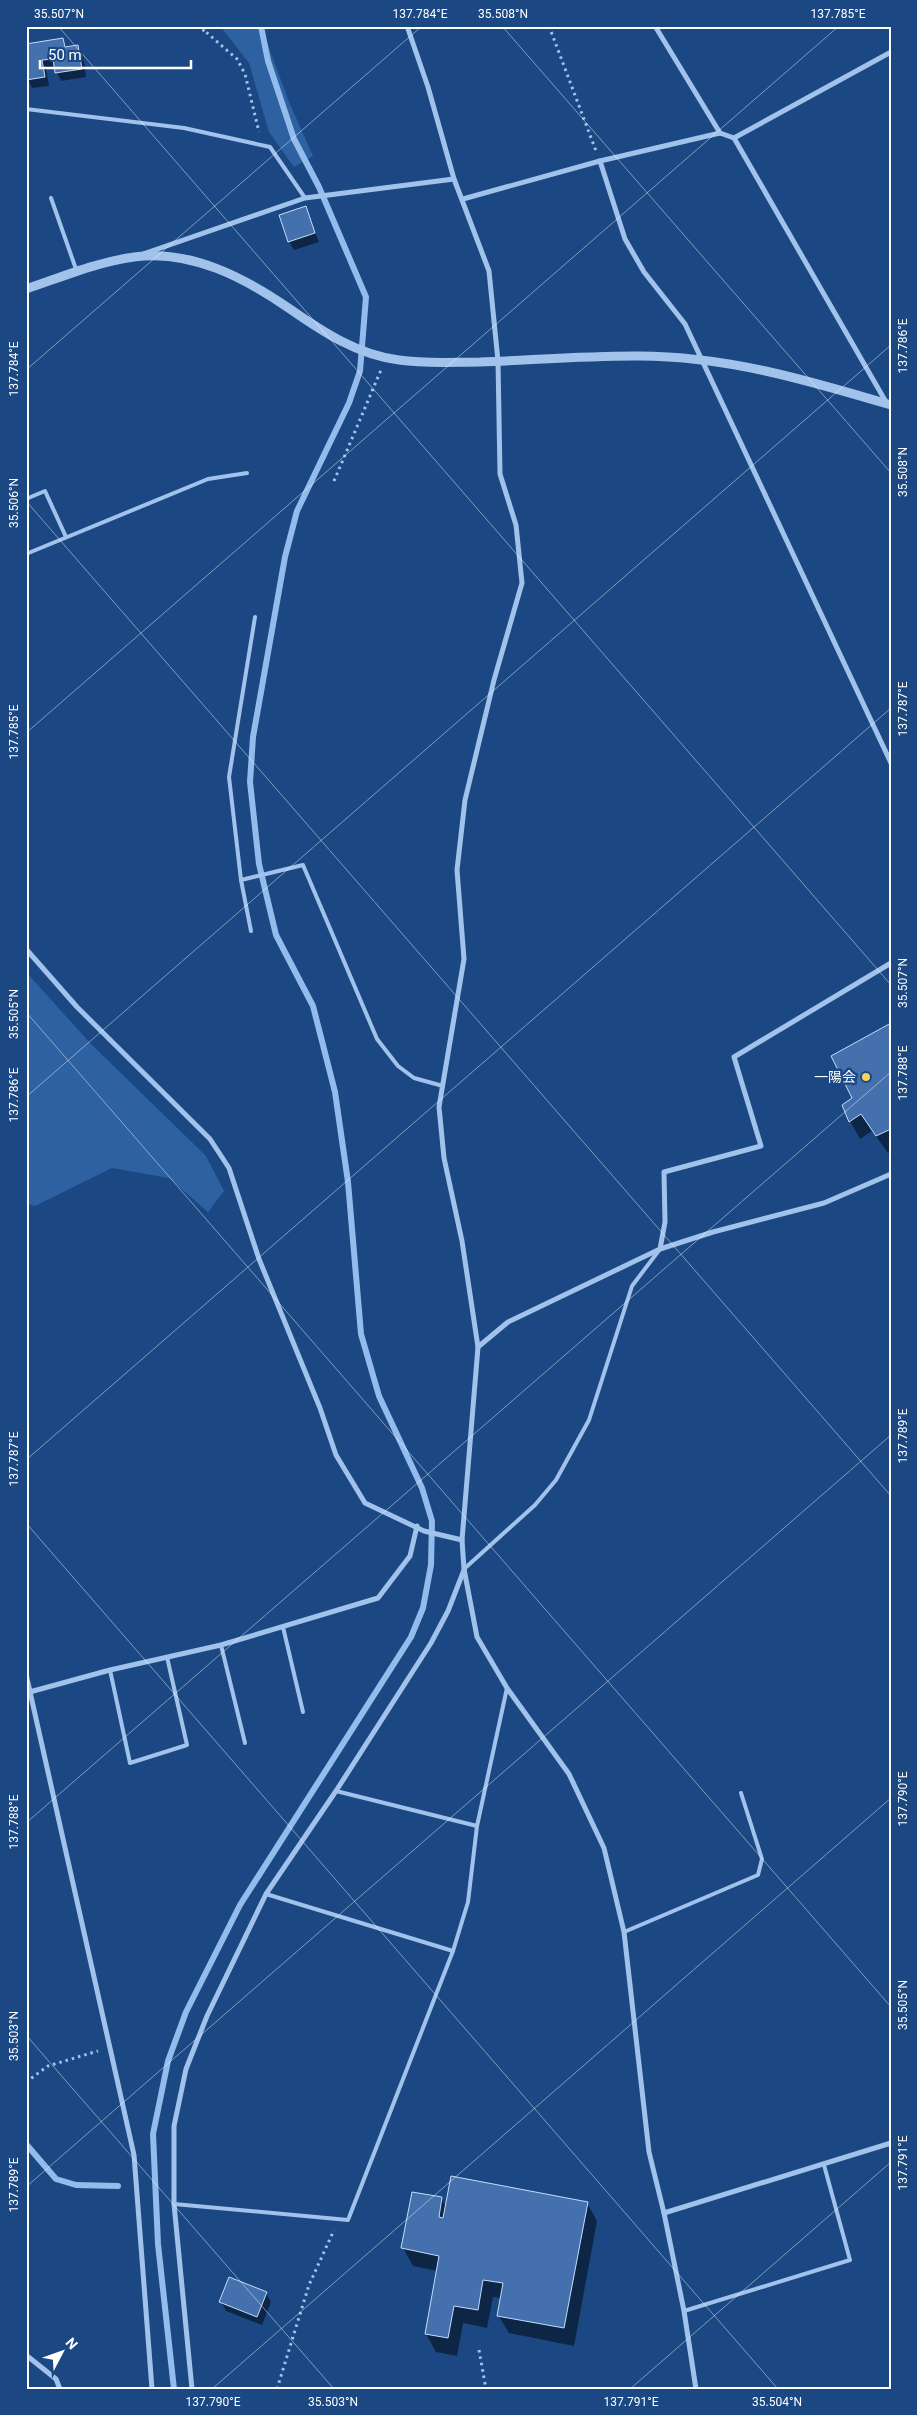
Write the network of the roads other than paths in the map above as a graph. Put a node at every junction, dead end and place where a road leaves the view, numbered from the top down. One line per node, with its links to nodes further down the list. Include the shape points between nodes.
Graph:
1 (407, 26): 8 (street)
2 (655, 26): 5 (street)
3 (891, 52): 6 (street)
4 (26, 108): 10 (lane, via 184,128 270,147)
5 (720, 133): 6 (street); 7 (street)
6 (734, 138): 17 (street)
7 (600, 161): 11 (street); 15 (street, via 625,239 644,272 686,324)
8 (454, 179): 10 (street); 11 (street)
9 (51, 198): 13 (lane)
10 (305, 198): 12 (street)
11 (463, 199): 16 (street, via 489,271)
12 (136, 256): 13 (street); 16 (street, via 174,257 224,271 328,335 382,357 425,363)
13 (77, 272): 14 (street)
14 (26, 290)
15 (702, 358): 16 (street, via 636,356); 17 (street, via 775,372); 23 (street)
16 (498, 361): 28 (street, via 500,474 516,525 522,583 465,800 457,870 464,959)
17 (890, 406)
18 (247, 473): 20 (lane, via 208,480)
19 (26, 499): 20 (lane, via 45,491)
20 (66, 538): 21 (lane)
21 (26, 554)
22 (255, 617): 24 (lane, via 229,777)
23 (891, 762)
24 (241, 880): 25 (lane); 28 (lane, via 303,865 377,1039 398,1066 414,1078)
25 (251, 930)
26 (26, 949): 32 (street, via 77,1007 210,1139 229,1168 259,1259 336,1455 365,1503)
27 (891, 963): 30 (street, via 734,1057 761,1146 664,1172 665,1222)
28 (443, 1086): 31 (street, via 439,1107 444,1158 462,1241)
29 (891, 1174): 30 (street, via 824,1202 712,1232)
30 (660, 1250): 31 (street, via 508,1322); 34 (lane, via 632,1286 589,1420 556,1480 535,1505)
31 (478, 1347): 33 (street)
32 (416, 1526): 33 (street); 35 (street, via 410,1556 378,1598)
33 (462, 1540): 34 (street)
34 (464, 1569): 40 (street, via 477,1637); 44 (street, via 431,1643)
35 (283, 1627): 36 (street); 42 (lane)
36 (221, 1645): 37 (street); 43 (lane)
37 (166, 1657): 38 (street); 38 (lane, via 187,1744 130,1763)
38 (110, 1670): 41 (street)
39 (26, 1674): 41 (street)
40 (507, 1688): 46 (lane); 48 (street, via 569,1774 604,1848)
41 (28, 1692): 57 (street, via 134,2155)
42 (304, 1712)
43 (245, 1743)
44 (336, 1792): 46 (lane); 47 (street)
45 (740, 1793): 48 (lane, via 762,1859 758,1875)
46 (478, 1826): 49 (lane, via 468,1902)
47 (266, 1894): 49 (lane); 52 (street, via 207,2016 186,2069 174,2126)
48 (624, 1932): 53 (street, via 649,2152)
49 (453, 1951): 52 (lane, via 348,2220)
50 (891, 2143): 51 (street)
51 (824, 2165): 53 (street); 54 (lane, via 850,2260)
52 (174, 2204): 58 (street)
53 (664, 2213): 54 (street)
54 (684, 2311): 59 (street)
55 (26, 2355): 56 (street, via 56,2380)
56 (60, 2389)
57 (152, 2389)
58 (192, 2389)
59 (696, 2389)

